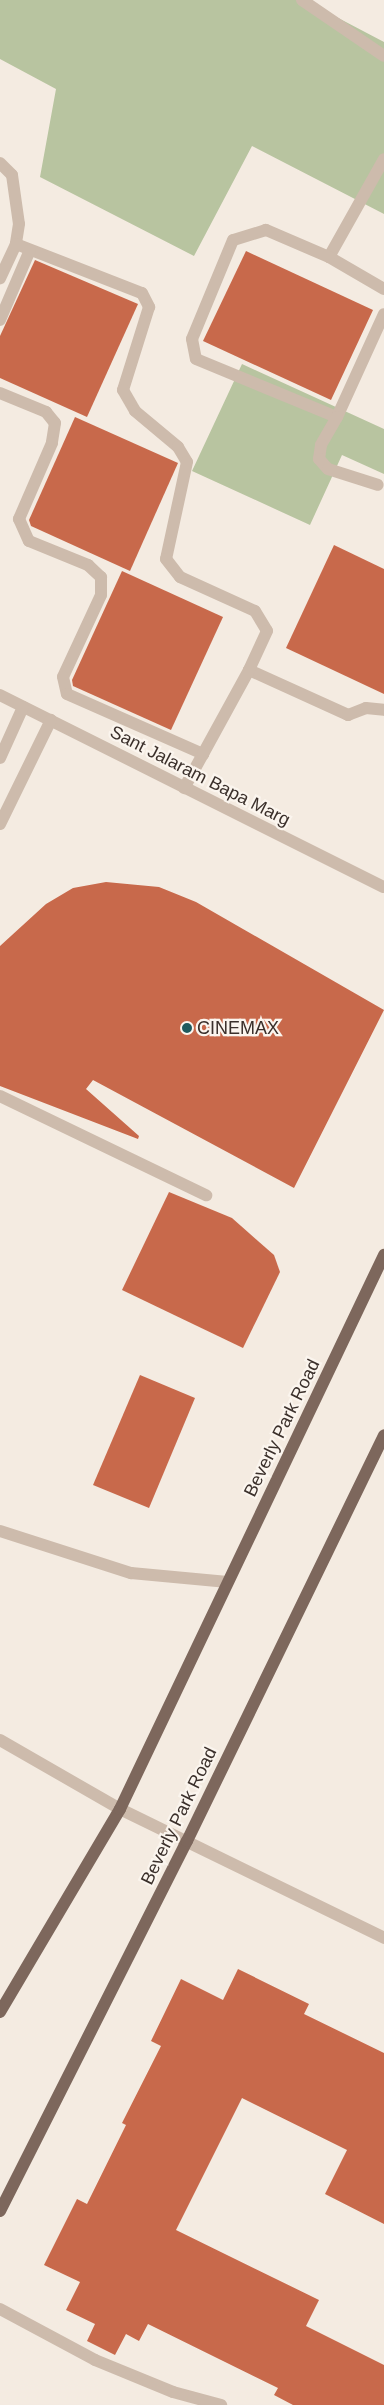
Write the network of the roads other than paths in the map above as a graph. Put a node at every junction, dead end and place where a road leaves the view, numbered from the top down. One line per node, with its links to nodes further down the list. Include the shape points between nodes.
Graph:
1 (302, 0): 2 (street)
2 (384, 56)
3 (384, 158): 7 (street)
4 (0, 163): 5 (street, via 12,175 19,224)
5 (16, 244): 6 (street); 8 (street)
6 (30, 250): 11 (street); 15 (street, via 142,294 149,307 124,390 135,411 178,447 187,462 166,559 180,577 256,611 267,631)
7 (329, 257): 9 (street); 13 (street, via 266,230 233,240 192,339 196,359)
8 (0, 279)
9 (384, 289)
10 (384, 314): 13 (street)
11 (0, 320)
12 (0, 393): 20 (street, via 46,412 55,423 52,444 19,519 29,541 88,565 101,577 101,594 63,677 67,694)
13 (337, 417): 14 (street, via 321,446 319,460 328,469)
14 (378, 484)
15 (248, 670): 18 (street, via 348,715 366,708); 20 (street)
16 (0, 695): 17 (street, Sant Jalaram Bapa Marg)
17 (22, 707): 19 (street, Sant Jalaram Bapa Marg); 21 (street)
18 (384, 710)
19 (51, 720): 22 (street, Sant Jalaram Bapa Marg); 23 (street)
20 (202, 754): 22 (street)
21 (0, 758)
22 (184, 788): 24 (street, Sant Jalaram Bapa Marg)
23 (0, 824)
24 (384, 887)
25 (0, 1096): 26 (street)
26 (206, 1194)
27 (384, 1255): 30 (main road, Beverly Park Road)
28 (384, 1435): 33 (main road, Beverly Park Road)
29 (0, 1531): 30 (street, via 131,1573)
30 (228, 1582): 32 (main road, Beverly Park Road)
31 (0, 1740): 32 (street)
32 (120, 1808): 33 (street); 35 (main road, Beverly Park Road)
33 (187, 1841): 34 (street); 36 (main road, Beverly Park Road)
34 (384, 1938)
35 (0, 2012)
36 (0, 2210)
37 (0, 2309): 38 (street, via 95,2360 173,2392)
38 (221, 2405)

